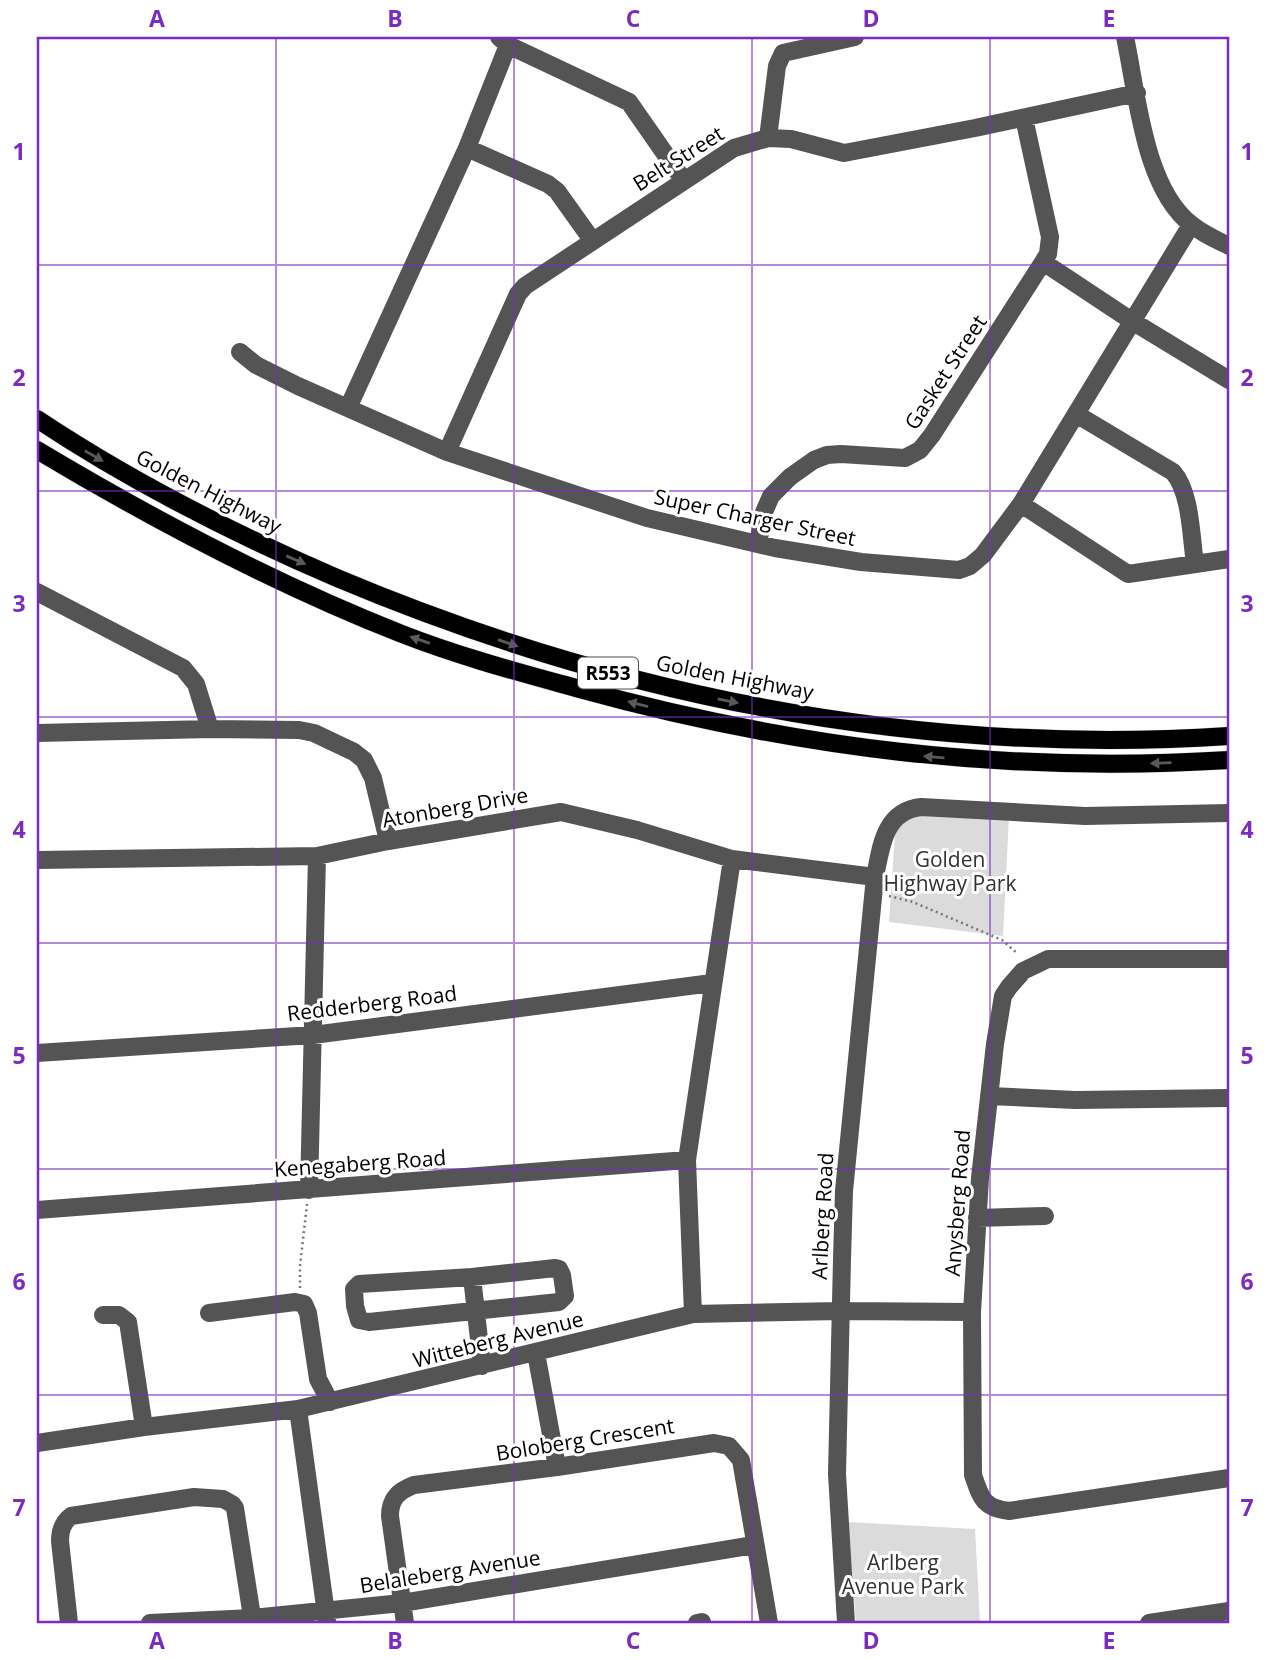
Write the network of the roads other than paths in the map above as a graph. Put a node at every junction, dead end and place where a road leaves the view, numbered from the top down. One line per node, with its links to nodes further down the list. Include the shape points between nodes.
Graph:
1 (855, 37): 6 (street, via 783,53 777,66)
2 (1125, 37): 4 (street)
3 (504, 41): 7 (street); 8 (street, via 629,103)
4 (1137, 93): 5 (street, Belt Street); 9 (street, via 1156,178)
5 (1024, 118): 6 (street, Belt Street, via 844,153); 12 (street, Gasket Street, via 1050,237)
6 (768, 138): 8 (street, Belt Street, via 734,148)
7 (467, 148): 10 (street, via 548,184); 16 (street)
8 (684, 181): 10 (street, Belt Street)
9 (1191, 225): 11 (street); 13 (street, Super Charger Street)
10 (592, 240): 20 (street, Belt Street, via 518,294)
11 (1229, 246)
12 (1043, 262): 13 (street); 22 (street, Gasket Street, via 920,450 905,458 841,454 814,460 771,496)
13 (1132, 321): 15 (street); 17 (street, Super Charger Street)
14 (240, 352): 16 (street, Super Charger Street, via 256,365)
15 (1229, 380)
16 (348, 408): 20 (street, Super Charger Street)
17 (1076, 414): 21 (street, Super Charger Street); 24 (street, via 1179,479)
18 (37, 419): 28 (main road, Golden Highway / R553, one-way to 28, via 196,514 287,556 435,617 619,676 771,710 980,737)
19 (37, 450): 29 (main road, R553, one-way to 19, via 1084,765 929,757 760,732 606,696 403,634 188,537)
20 (447, 452): 22 (street, Super Charger Street, via 646,519)
21 (1021, 504): 22 (street, Super Charger Street, via 983,555 958,570 862,562); 24 (street, via 1128,574)
22 (758, 543)
23 (1229, 559): 24 (street)
24 (1195, 564)
25 (37, 592): 26 (street, via 183,668 196,684)
26 (210, 729): 27 (street); 31 (street, via 307,731 354,752 373,778)
27 (37, 733)
28 (1229, 736)
29 (1229, 760)
30 (1229, 813): 35 (street, Arlberg Road, via 1085,816 921,807 897,817 887,830)
31 (388, 842): 32 (street, Atonberg Drive); 33 (street, Atonberg Drive, via 561,812)
32 (317, 856): 34 (street, Atonberg Drive); 38 (street)
33 (732, 859): 35 (street, Atonberg Drive); 37 (street)
34 (37, 860)
35 (874, 885): 49 (street, Arlberg Road, via 844,1191)
36 (1229, 959): 40 (street, Anysberg Road, via 1039,963 1017,976 1003,996)
37 (712, 984): 38 (street, Redderberg Road); 42 (street)
38 (313, 1035): 39 (street, Redderberg Road); 43 (street)
39 (37, 1054)
40 (989, 1096): 41 (street); 46 (street, Anysberg Road)
41 (1229, 1098)
42 (687, 1160): 43 (street, Kenegaberg Road); 52 (street)
43 (309, 1191): 44 (street, Kenegaberg Road)
44 (37, 1210)
45 (1045, 1216): 46 (street)
46 (977, 1218): 50 (street, Anysberg Road)
47 (472, 1277): 48 (street); 48 (street, via 555,1268 562,1275 565,1296 559,1301); 48 (street, via 359,1284 354,1289 355,1306 359,1320 369,1322)
48 (476, 1310): 55 (street)
49 (840, 1311): 50 (street, Witteberg Avenue); 52 (street, Witteberg Avenue); 71 (street, Arlberg Road, via 837,1474)
50 (972, 1312): 61 (street, Anysberg Road, via 973,1475 992,1508 1009,1511)
51 (209, 1313): 56 (street, via 301,1302 308,1312 320,1385)
52 (692, 1314): 54 (street, Witteberg Avenue)
53 (103, 1315): 58 (street, via 119,1315 128,1322)
54 (536, 1353): 55 (street, Witteberg Avenue); 60 (street)
55 (482, 1367): 56 (street, Witteberg Avenue)
56 (330, 1402): 57 (street, Witteberg Avenue)
57 (298, 1409): 58 (street, Witteberg Avenue); 65 (street)
58 (144, 1427): 59 (street, Witteberg Avenue)
59 (37, 1443)
60 (557, 1467): 62 (street, Boloberg Crescent, via 679,1447 729,1446 741,1460); 63 (street, Boloberg Crescent, via 414,1485 398,1493 390,1516)
61 (1229, 1478)
62 (754, 1545): 63 (street, Belaleberg Avenue); 70 (street, Boloberg Crescent)
63 (402, 1603): 65 (street, Belaleberg Avenue); 69 (street, Boloberg Crescent)
64 (1229, 1611): 72 (street)
65 (327, 1618): 66 (street, Belaleberg Avenue)
66 (253, 1621): 67 (street, via 235,1508 218,1498 194,1497 66,1520 60,1541); 68 (street, Belaleberg Avenue)
67 (69, 1623)
68 (150, 1623)
69 (405, 1623)
70 (769, 1623)
71 (846, 1623)
72 (1149, 1623)

